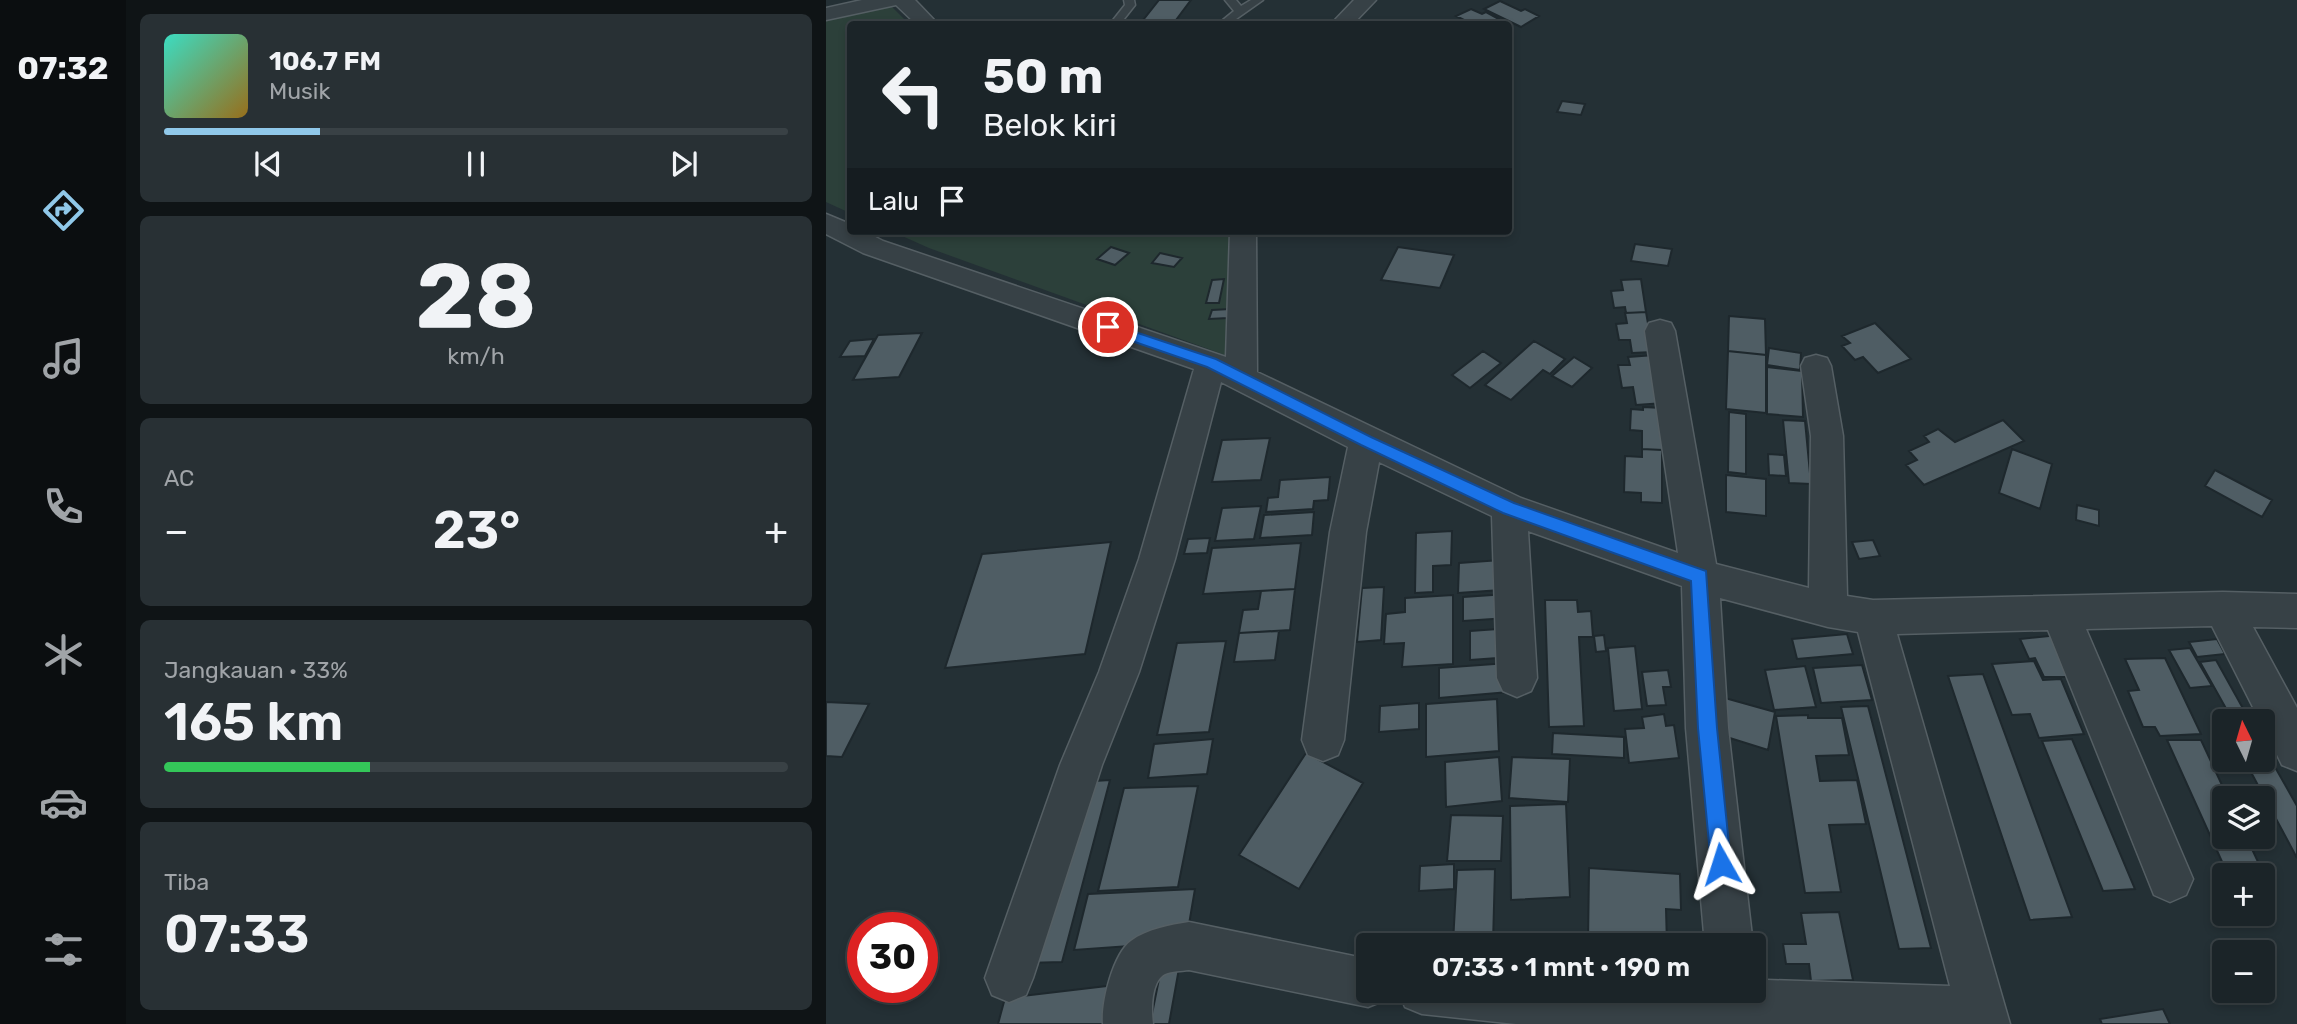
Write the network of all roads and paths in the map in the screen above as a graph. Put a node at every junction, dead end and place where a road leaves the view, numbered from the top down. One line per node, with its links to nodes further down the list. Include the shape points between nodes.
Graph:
1 (891, 0): 8 (street)
2 (903, 0): 9 (street)
3 (1129, 0): 10 (lane)
4 (1230, 0): 7 (lane)
5 (1258, 0): 7 (lane)
6 (1366, 0): 12 (street)
7 (1240, 11): 11 (lane)
8 (826, 14)
9 (924, 21)
10 (1117, 21)
11 (1227, 21)
12 (1344, 21)
13 (826, 223): 14 (street)
14 (847, 234)
15 (850, 235): 19 (street)
16 (1243, 235): 19 (street)
17 (1660, 331): 22 (street)
18 (1816, 366): 24 (street, via 1827,436)
19 (1226, 370): 20 (street); 33 (street, via 1119,672 1081,765)
20 (1366, 441): 21 (street); 29 (street, via 1348,532)
21 (1509, 508): 22 (street); 28 (street)
22 (1700, 576): 24 (street); 32 (street, via 1707,728)
23 (2222, 609): 25 (street); 26 (street); 30 (street)
24 (1828, 610): 27 (street)
25 (2297, 611)
26 (2060, 612): 27 (street); 31 (street)
27 (1873, 617): 38 (street)
28 (1517, 678)
29 (1323, 740)
30 (2297, 750)
31 (2170, 879)
32 (1728, 933)
33 (1009, 978)
34 (1356, 981): 39 (street, via 1189,946 1163,950 1144,960 1130,989)
35 (1766, 1001): 38 (street)
36 (1550, 1003): 37 (street, via 1590,1007)
37 (1654, 1003)
38 (1982, 1018)
39 (1128, 1024)

